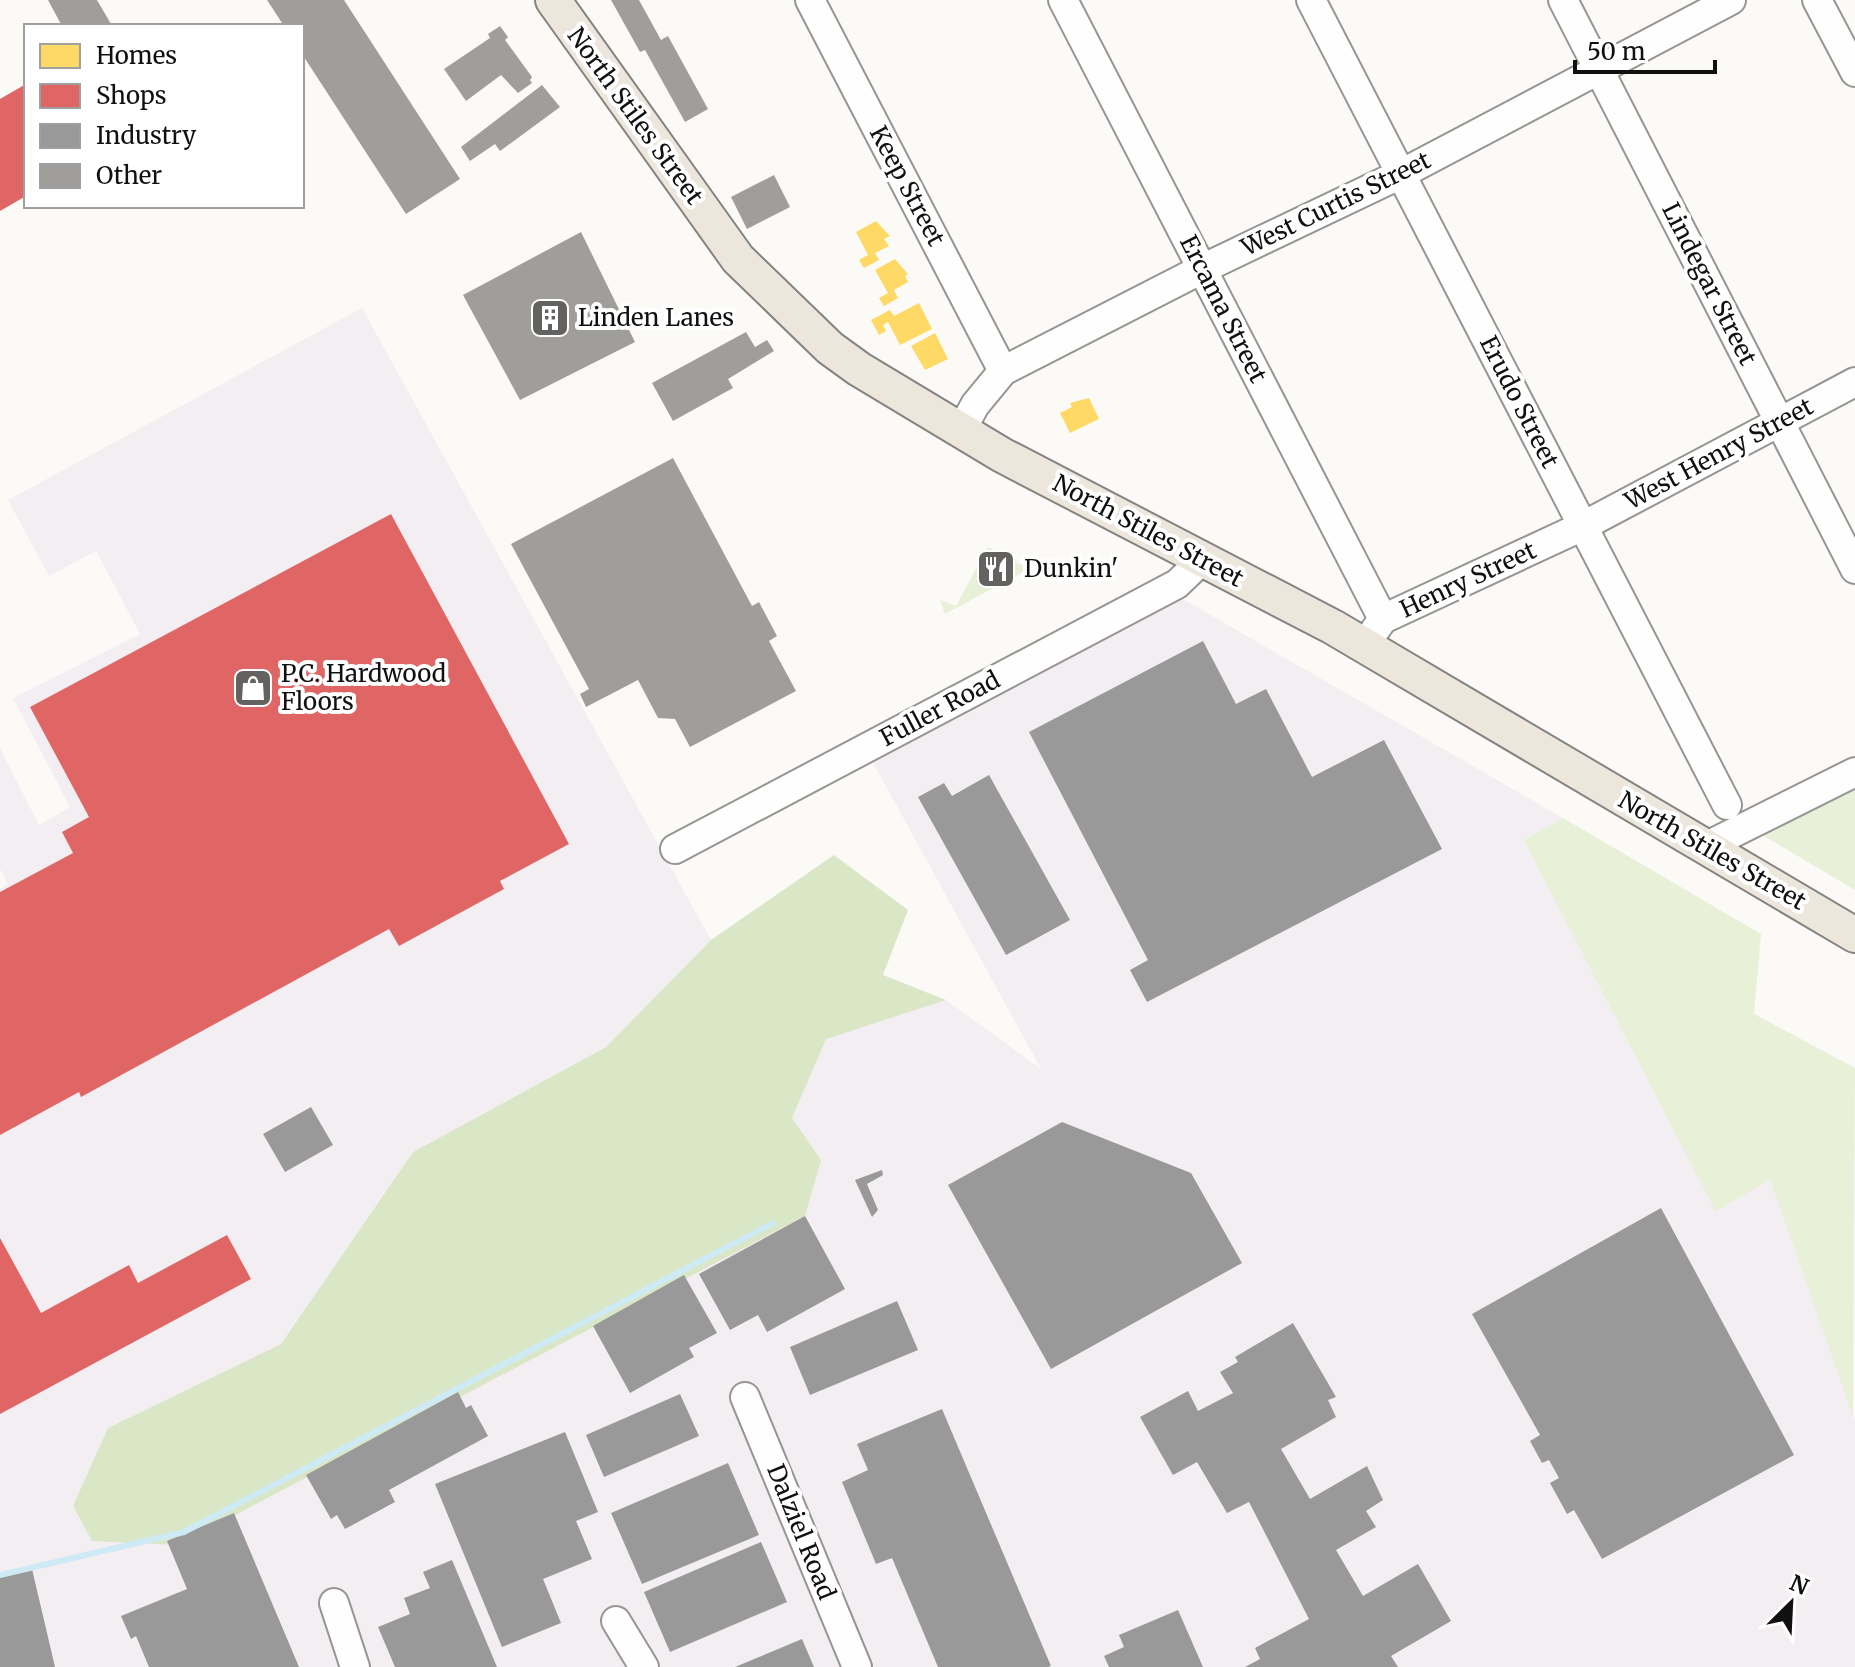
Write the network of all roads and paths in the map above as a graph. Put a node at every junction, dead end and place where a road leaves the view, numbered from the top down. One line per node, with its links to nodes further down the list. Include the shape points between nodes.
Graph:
1 (553, 0): 15 (main road, North Stiles Street, via 738,259 830,348)
2 (810, 0): 12 (street, Keep Street)
3 (1063, 0): 11 (street, Ercama Street)
4 (1311, 0): 10 (street, Erudo Street)
5 (1563, 0): 8 (street, Lindegar Street)
6 (1731, 0): 8 (street, West Curtis Street)
7 (1817, 0): 9 (street)
8 (1598, 70): 10 (street, West Curtis Street); 14 (street, Lindegar Street)
9 (1855, 72)
10 (1401, 174): 11 (street, West Curtis Street); 16 (street, Erudo Street)
11 (1202, 269): 12 (street, West Curtis Street); 19 (street, Ercama Street)
12 (1003, 371): 15 (street, West Curtis Street)
13 (1855, 382): 14 (street, West Henry Street)
14 (1780, 422): 16 (street, West Henry Street); 18 (street, Lindegar Street)
15 (962, 429): 17 (main road, North Stiles Street)
16 (1583, 526): 19 (street, Henry Street); 22 (street, Erudo Street)
17 (1201, 561): 20 (main road, North Stiles Street); 24 (street, Fuller Road, via 1177,584)
18 (1855, 569)
19 (1383, 619): 20 (street, Henry Street)
20 (1363, 647): 23 (main road, North Stiles Street)
21 (1855, 772): 23 (street)
22 (1727, 805)
23 (1705, 847): 25 (main road, North Stiles Street)
24 (675, 849)
25 (1855, 935)
26 (745, 1397): 31 (street, Dalziel Road)
27 (334, 1603): 29 (street)
28 (616, 1621): 30 (street)
29 (355, 1667)
30 (644, 1667)
31 (857, 1667)

